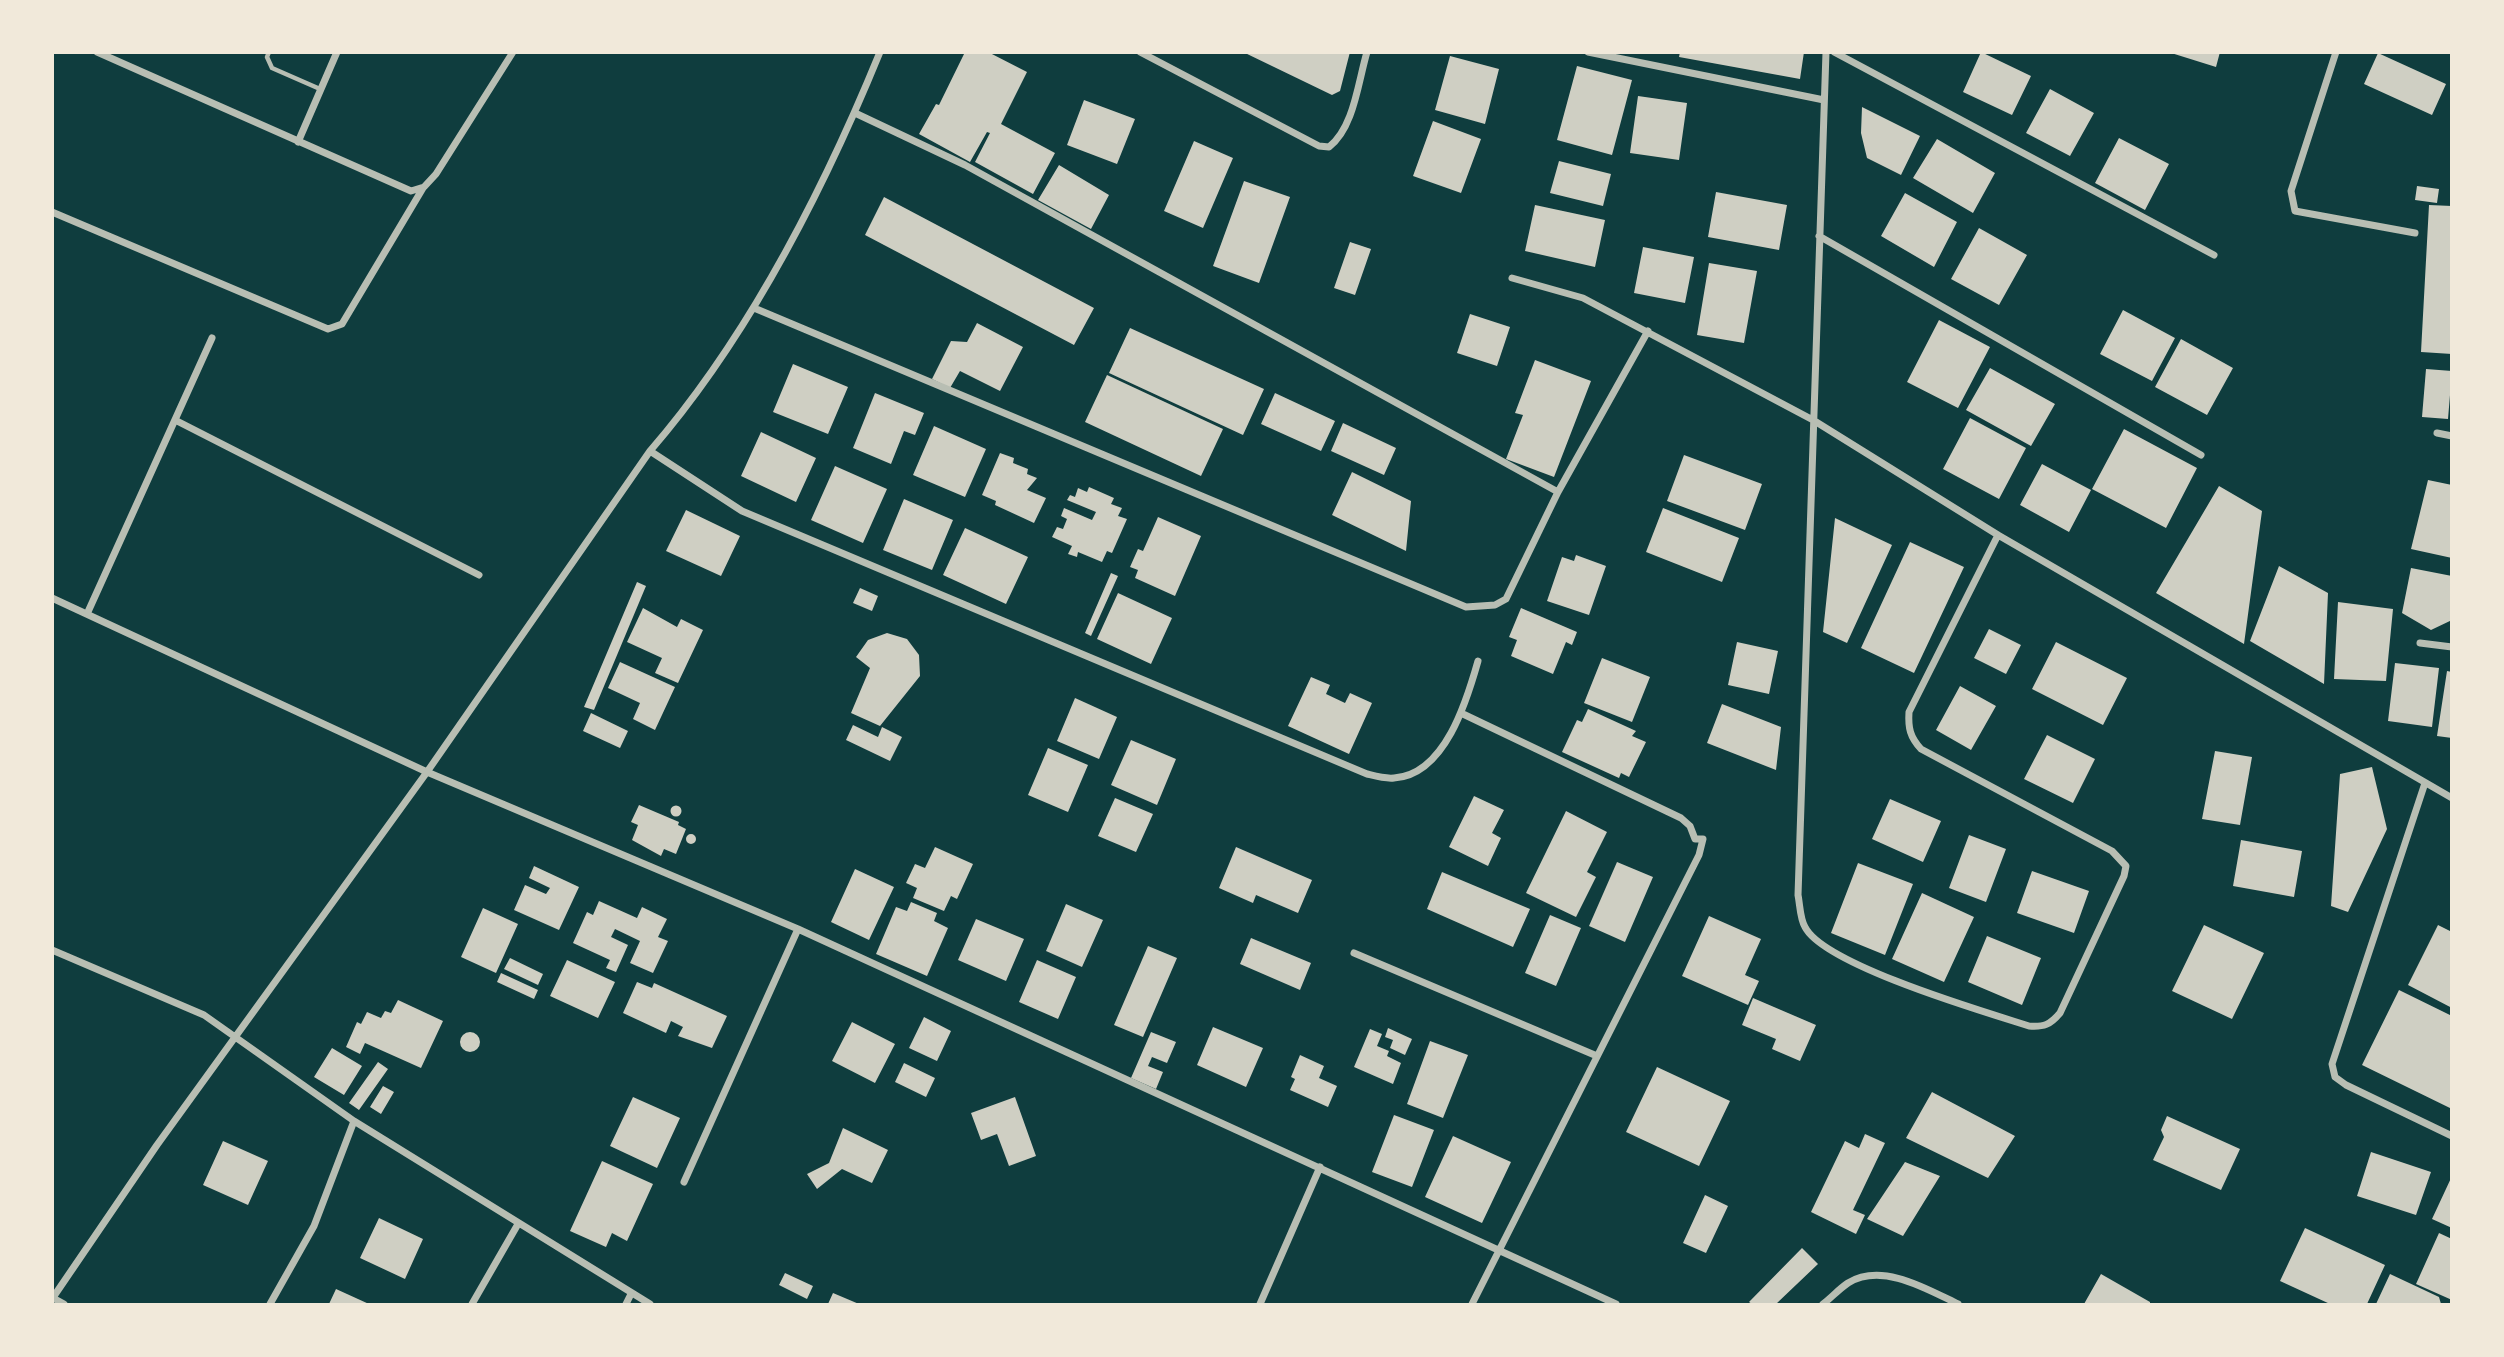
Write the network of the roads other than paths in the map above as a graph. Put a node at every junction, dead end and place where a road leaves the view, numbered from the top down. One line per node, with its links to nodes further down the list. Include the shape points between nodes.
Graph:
1 (97, 52): 15 (street)
2 (269, 52): 12 (lane, via 272,68)
3 (337, 52): 12 (street)
4 (513, 52): 16 (street)
5 (880, 52): 14 (street)
6 (1140, 52): 7 (street, via 1319,146 1329,147 1345,127)
7 (1367, 52)
8 (1588, 52): 13 (street)
9 (1826, 52): 13 (street)
10 (1834, 52): 20 (street)
11 (2336, 52): 18 (street, via 2291,191 2295,211)
12 (321, 89): 15 (street)
13 (1824, 100): 19 (street)
14 (855, 113): 22 (street); 31 (street, via 965,165)
15 (298, 142): 16 (street, via 399,188)
16 (424, 187): 17 (street, via 342,324 328,329)
17 (52, 212)
18 (2416, 233)
19 (1819, 236): 26 (street); 30 (street)
20 (2214, 255)
21 (1511, 278): 23 (street, via 1583,298)
22 (754, 308): 29 (street, via 682,414); 31 (street, via 1466,607 1495,605 1506,599)
23 (1648, 331): 26 (street); 31 (street)
24 (212, 338): 25 (street)
25 (175, 420): 33 (street); 35 (street)
26 (1813, 420): 32 (street); 32 (street, via 1798,895 1805,928 1867,970 2041,1027 2051,1024 2060,1013 2126,866 2112,851 1922,749 1908,726 1909,712)
27 (2437, 433): 28 (street)
28 (2452, 436)
29 (650, 451): 39 (street, via 742,511 1367,774 1395,778 1417,771 1441,748); 40 (street)
30 (2201, 455)
31 (1558, 492)
32 (1998, 536): 41 (street)
33 (479, 575)
34 (52, 598): 35 (street)
35 (88, 614): 40 (street)
36 (2420, 643): 37 (street)
37 (2452, 647)
38 (1478, 661): 39 (street)
39 (1463, 714): 47 (street, via 1681,818 1695,839 1703,839)
40 (428, 772): 43 (street); 46 (street)
41 (2425, 783): 42 (street); 49 (street, via 2332,1064 2335,1077 2346,1085)
42 (2452, 798)
43 (798, 929): 50 (street); 51 (street)
44 (52, 950): 46 (street, via 204,1016)
45 (1353, 953): 47 (street)
46 (234, 1039): 48 (street); 55 (street)
47 (1597, 1056): 53 (street)
48 (354, 1121): 52 (street); 58 (street, via 314,1226)
49 (2452, 1136)
50 (1320, 1167): 53 (street); 62 (street)
51 (684, 1182)
52 (518, 1224): 54 (street); 59 (street)
53 (1499, 1249): 56 (street); 63 (street)
54 (631, 1294): 60 (street); 61 (street)
55 (53, 1298): 57 (street)
56 (1598, 1301): 64 (street)
57 (64, 1304)
58 (270, 1304)
59 (472, 1304)
60 (626, 1304)
61 (650, 1304)
62 (1260, 1304)
63 (1472, 1304)
64 (1616, 1304)
65 (1823, 1304): 66 (street, via 1850,1282 1875,1274 1905,1280)
66 (1958, 1304)

